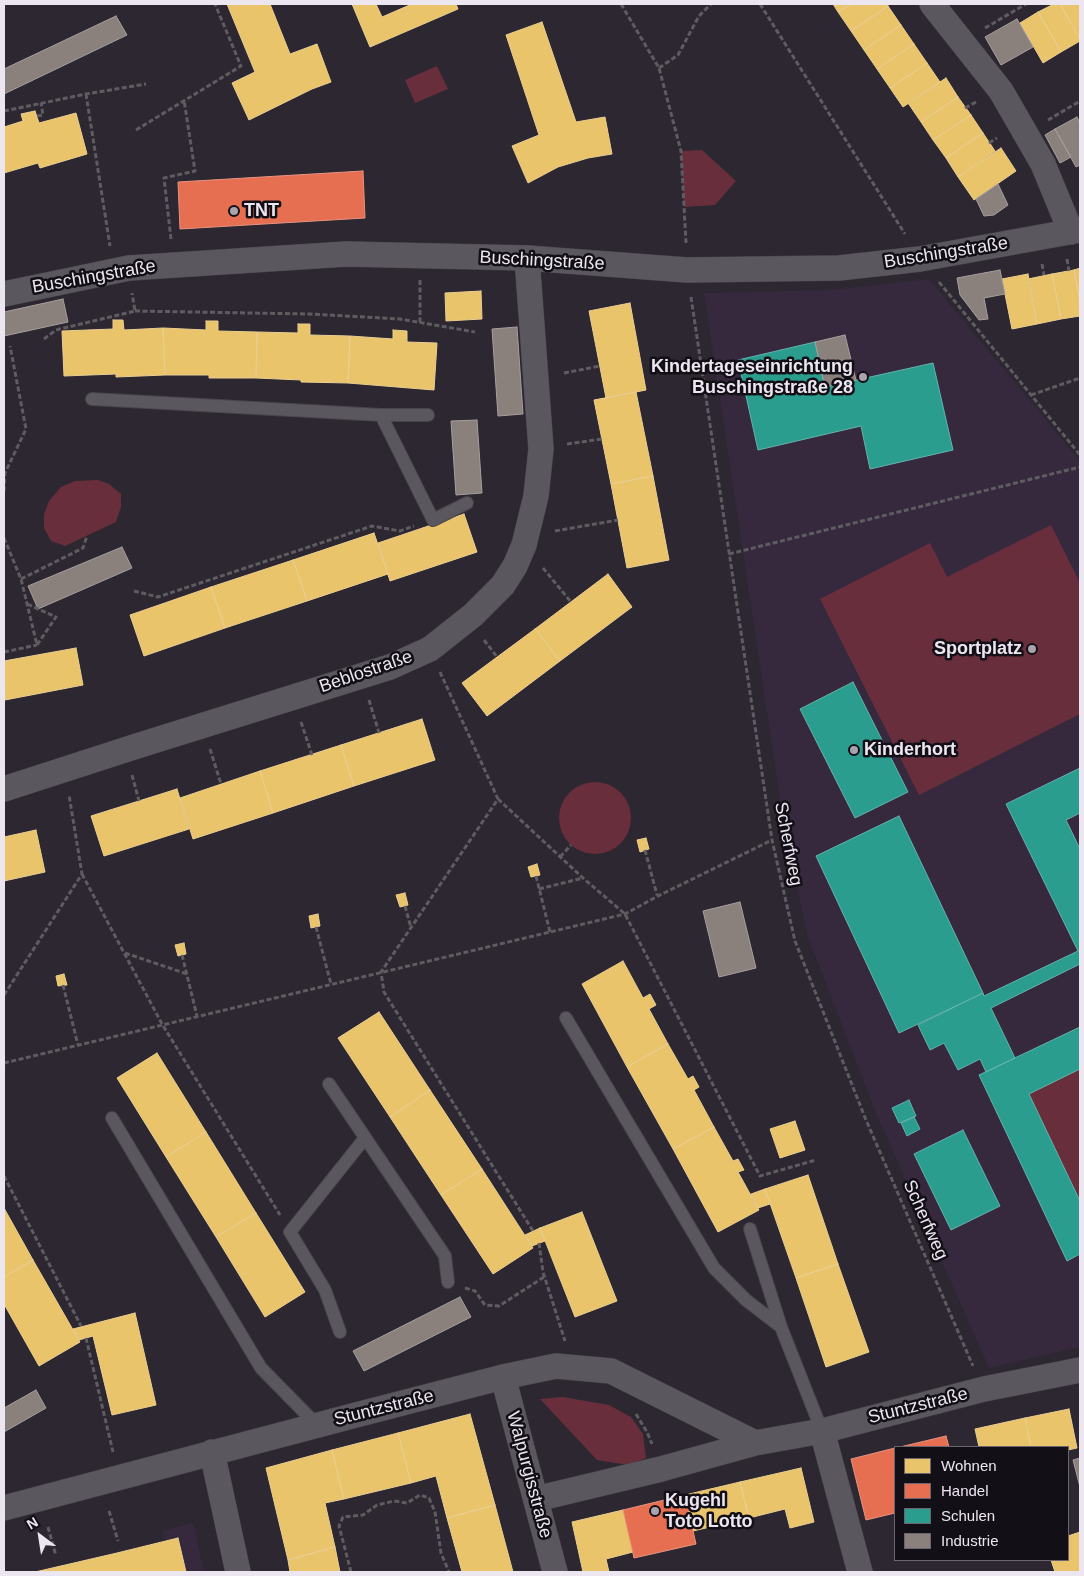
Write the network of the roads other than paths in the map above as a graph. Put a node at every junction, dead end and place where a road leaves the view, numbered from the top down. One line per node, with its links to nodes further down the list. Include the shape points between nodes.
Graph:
1 (932, 4): 2 (street, via 1001,91 1043,164)
2 (1076, 231): 3 (street, Buschingstraße, via 920,259 848,267 687,270)
3 (527, 258): 4 (street, Buschingstraße, via 346,254 174,265 122,269); 9 (street, Beblostraße, via 542,449 536,496 524,546 503,585 473,615 430,649 390,667)
4 (4, 294)
5 (92, 399): 6 (lane)
6 (381, 415): 7 (lane); 8 (lane, via 433,520)
7 (428, 415)
8 (467, 503)
9 (4, 789)
10 (566, 1018): 16 (lane, via 714,1268 746,1300)
11 (329, 1084): 13 (lane)
12 (112, 1118): 20 (lane, via 261,1368)
13 (365, 1138): 15 (lane, via 445,1256); 17 (lane, via 290,1232 325,1290)
14 (750, 1229): 16 (lane)
15 (448, 1282)
16 (781, 1327): 21 (lane)
17 (340, 1332)
18 (1080, 1370): 21 (street, Stuntzstraße, via 984,1389)
19 (503, 1377): 20 (street, Stuntzstraße); 22 (street, Stuntzstraße, via 556,1366 611,1371); 24 (street, Walpurgisstraße)
20 (317, 1425): 23 (street, Stuntzstraße)
21 (822, 1431): 22 (street, Stuntzstraße); 28 (street)
22 (755, 1443): 24 (street, Stuntzstraße)
23 (212, 1452): 25 (street, Stuntzstraße); 26 (street)
24 (536, 1499): 27 (street, Walpurgisstraße)
25 (4, 1508)
26 (238, 1572)
27 (555, 1572)
28 (860, 1572)

